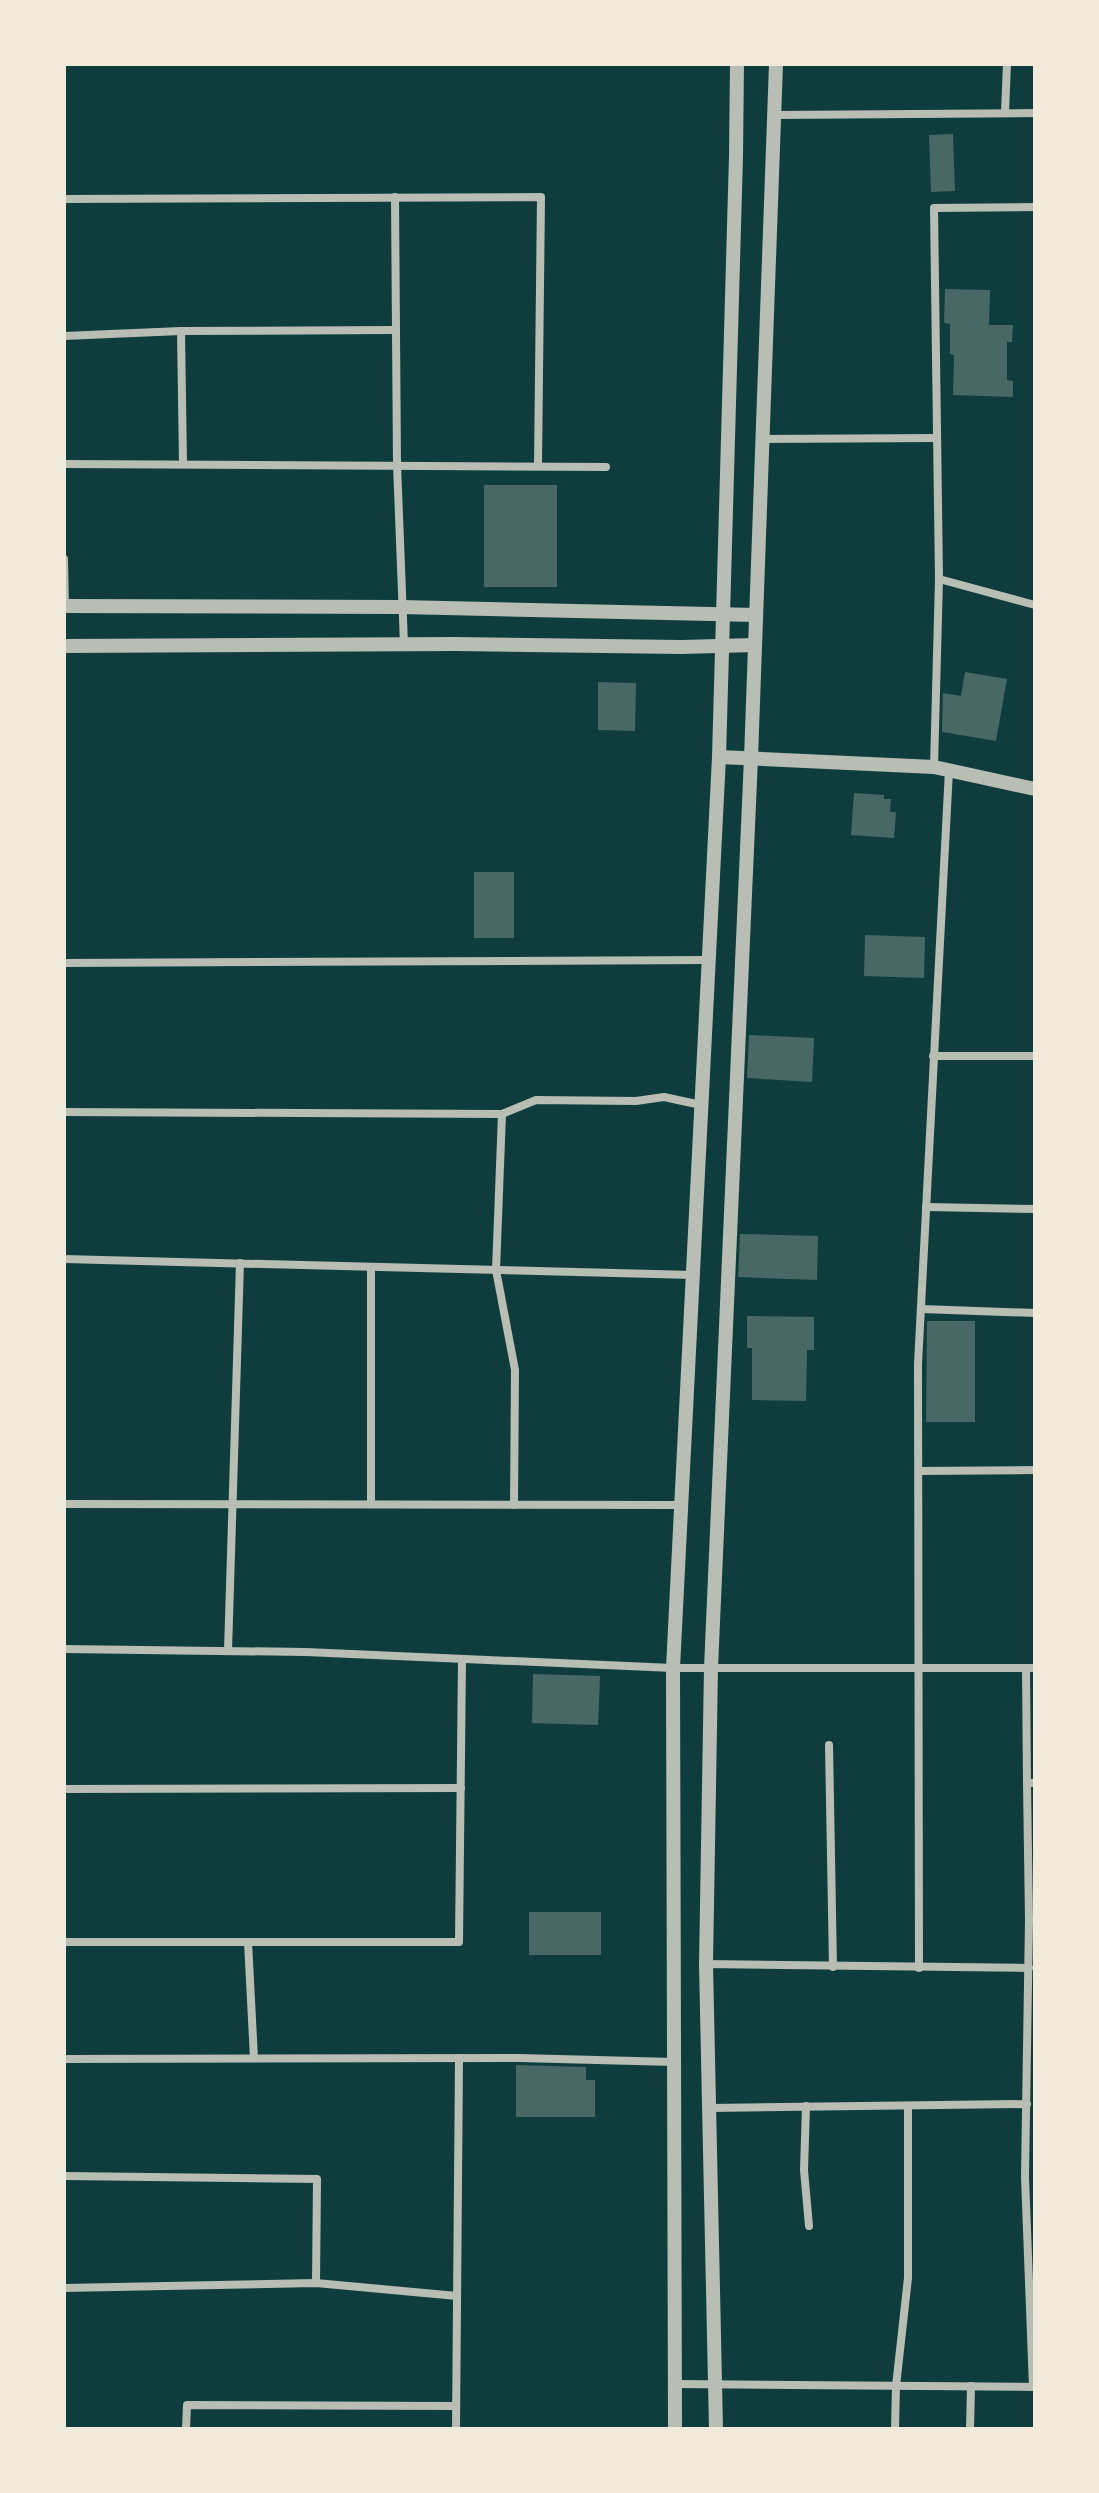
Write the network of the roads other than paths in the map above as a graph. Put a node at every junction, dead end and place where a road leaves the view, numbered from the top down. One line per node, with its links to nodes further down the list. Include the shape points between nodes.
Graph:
1 (737, 64): 25 (street)
2 (776, 64): 6 (street)
3 (1007, 64): 4 (street)
4 (1005, 112): 5 (street); 6 (street)
5 (1035, 113)
6 (776, 115): 14 (street)
7 (395, 197): 8 (street); 10 (street); 18 (street, via 541,197)
8 (64, 199)
9 (1035, 207): 13 (street, via 934,208)
10 (396, 330): 11 (street); 17 (street)
11 (181, 331): 12 (street); 16 (street)
12 (64, 336)
13 (937, 438): 14 (street); 21 (street)
14 (762, 439): 26 (street)
15 (64, 464): 16 (street)
16 (183, 464): 17 (street)
17 (397, 464): 18 (street); 24 (street)
18 (538, 465): 19 (street)
19 (606, 467)
20 (64, 559): 23 (street)
21 (939, 579): 22 (street); 33 (street)
22 (1035, 605)
23 (65, 606): 24 (street)
24 (401, 607): 25 (street); 27 (street)
25 (723, 615): 26 (street); 30 (street)
26 (756, 615): 28 (street)
27 (404, 644): 29 (street); 30 (street)
28 (755, 645): 30 (street); 32 (street)
29 (64, 646)
30 (722, 646): 31 (street)
31 (719, 757): 32 (street); 36 (street)
32 (751, 758): 33 (street); 63 (street)
33 (934, 767): 34 (street)
34 (949, 770): 35 (street); 38 (street)
35 (1035, 789)
36 (708, 960): 37 (street); 40 (street)
37 (64, 963)
38 (933, 1056): 39 (street); 43 (street)
39 (1035, 1056)
40 (701, 1105): 42 (street, via 664,1097 536,1100); 49 (street)
41 (64, 1112): 42 (street)
42 (502, 1114): 48 (street)
43 (926, 1207): 44 (street); 50 (street)
44 (1035, 1209)
45 (64, 1259): 46 (street)
46 (240, 1263): 47 (street); 55 (street)
47 (371, 1267): 48 (street); 56 (street)
48 (496, 1270): 49 (street); 57 (street, via 515,1370)
49 (693, 1275): 58 (street)
50 (921, 1309): 51 (street); 53 (street)
51 (1035, 1313)
52 (1035, 1470): 53 (street)
53 (919, 1471): 64 (street)
54 (64, 1504): 55 (street)
55 (233, 1504): 56 (street); 60 (street)
56 (371, 1504): 57 (street)
57 (514, 1505): 58 (street)
58 (681, 1505): 62 (street)
59 (64, 1649): 60 (street)
60 (228, 1651): 61 (street)
61 (462, 1659): 62 (street); 68 (street)
62 (673, 1668): 63 (street); 81 (street)
63 (711, 1668): 64 (street); 73 (street)
64 (919, 1668): 65 (street); 75 (street)
65 (1031, 1668): 67 (street)
66 (829, 1745): 74 (street)
67 (1031, 1783): 70 (street)
68 (461, 1788): 69 (street); 72 (street, via 459,1942)
69 (64, 1789)
70 (1032, 1920): 76 (street)
71 (64, 1942): 72 (street)
72 (248, 1942): 78 (street)
73 (706, 1964): 74 (street); 85 (street)
74 (833, 1967): 75 (street)
75 (919, 1968): 76 (street)
76 (1029, 1968): 77 (street)
77 (1031, 2031): 82 (street)
78 (254, 2058): 79 (street); 80 (street)
79 (459, 2058): 81 (street); 91 (street)
80 (64, 2059)
81 (674, 2062): 92 (street)
82 (1027, 2104): 84 (street); 86 (street)
83 (806, 2106): 84 (street); 85 (street); 88 (street)
84 (908, 2106): 94 (street, via 908,2278)
85 (710, 2108): 93 (street)
86 (1030, 2160): 96 (street)
87 (64, 2176): 89 (street, via 317,2179)
88 (809, 2226)
89 (316, 2283): 90 (street); 91 (street)
90 (64, 2288)
91 (457, 2296): 97 (street)
92 (675, 2384): 93 (street); 100 (street)
93 (717, 2384): 94 (street); 101 (street)
94 (896, 2386): 95 (street); 102 (street)
95 (971, 2386): 96 (street); 103 (street)
96 (1034, 2387)
97 (456, 2406): 98 (street, via 187,2405); 99 (street)
98 (186, 2429)
99 (456, 2429)
100 (675, 2429)
101 (716, 2429)
102 (895, 2429)
103 (970, 2429)

